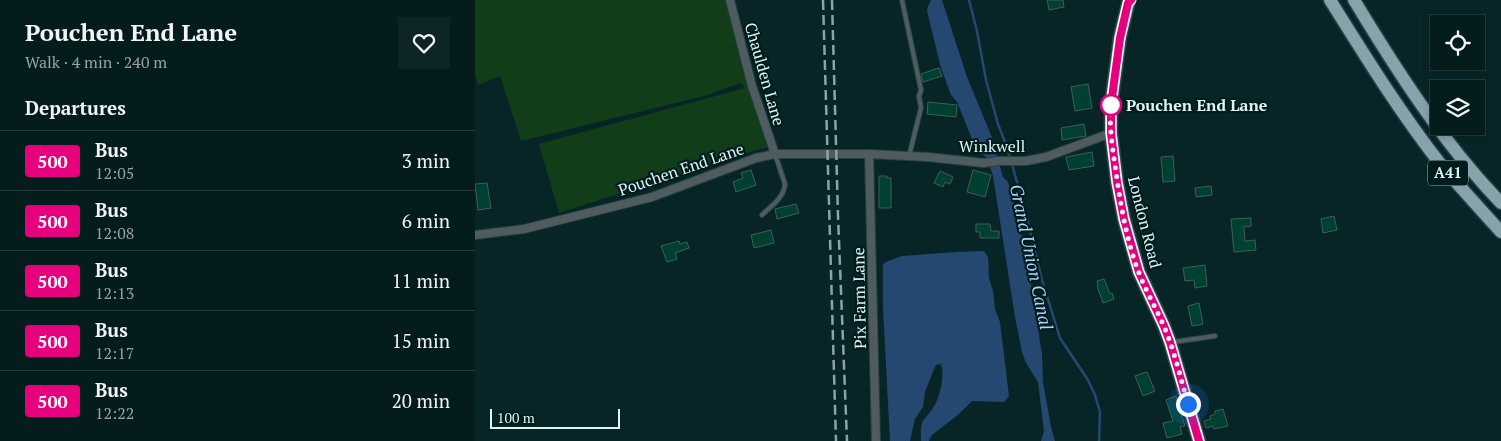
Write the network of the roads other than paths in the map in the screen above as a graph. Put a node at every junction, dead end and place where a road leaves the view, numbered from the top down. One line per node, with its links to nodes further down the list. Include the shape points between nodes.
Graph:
1 (731, 0): 7 (street, Chaulden Lane, via 752,86)
2 (902, 0): 9 (lane, via 921,90 921,108)
3 (1330, 0): 12 (highway, A41, via 1430,149)
4 (1354, 0): 10 (highway, A41, via 1416,96)
5 (1129, 1): 6 (main road, London Road, via 1118,51)
6 (1111, 133): 9 (street, Winkwell, via 1046,157 1025,161 984,163); 15 (main road, London Road, via 1117,182 1131,247)
7 (775, 154): 8 (street, Pouchen End Lane); 11 (lane, via 785,188); 13 (street, Pouchen End Lane, via 652,197 524,229)
8 (869, 154): 9 (street, Winkwell); 16 (street, Pix Farm Lane)
9 (909, 156)
10 (1501, 203)
11 (762, 215)
12 (1501, 232)
13 (475, 235)
14 (1215, 336): 15 (lane)
15 (1170, 342): 17 (main road, London Road)
16 (876, 441)
17 (1199, 441)

